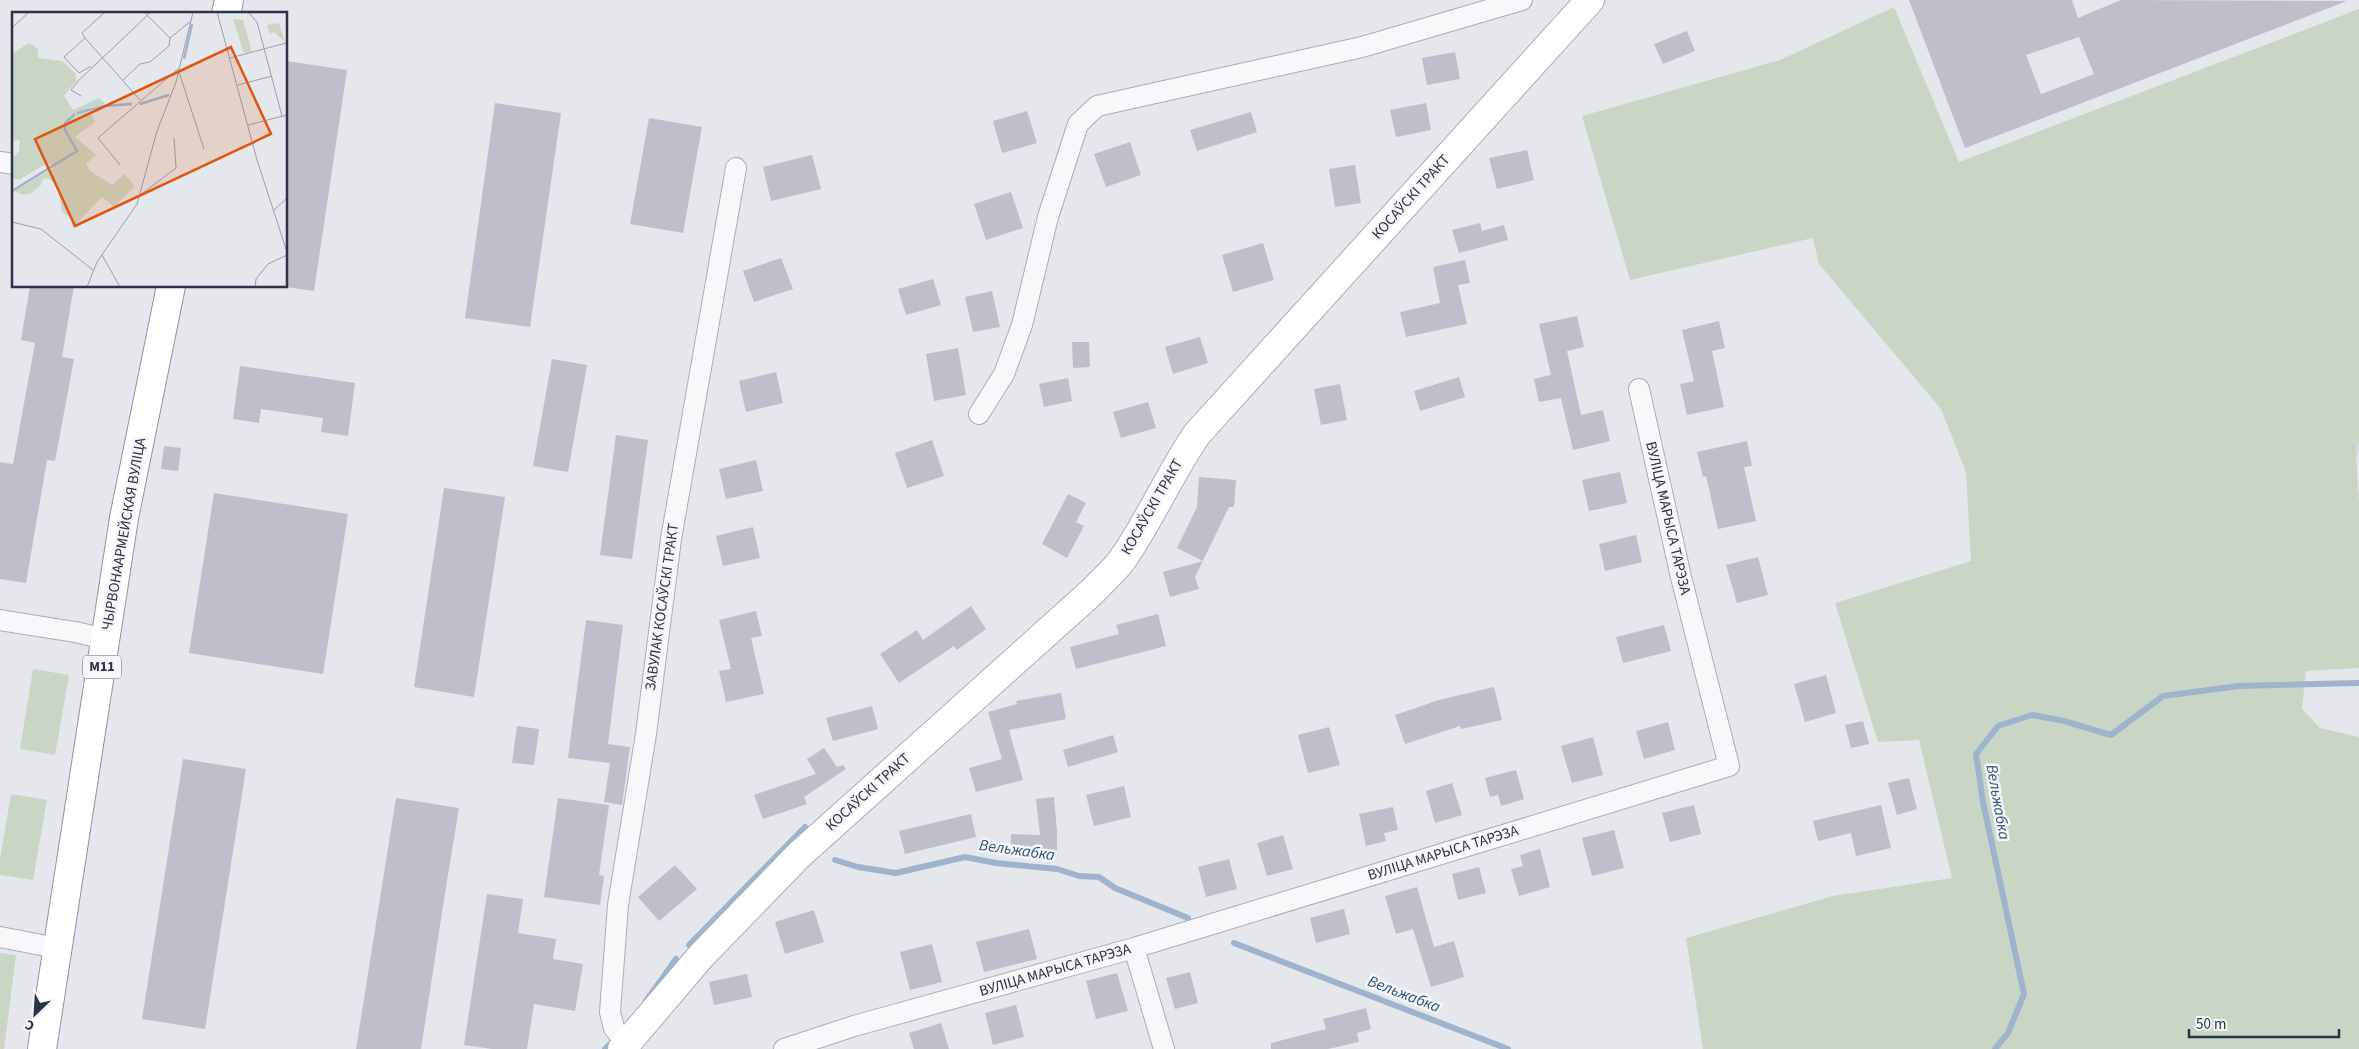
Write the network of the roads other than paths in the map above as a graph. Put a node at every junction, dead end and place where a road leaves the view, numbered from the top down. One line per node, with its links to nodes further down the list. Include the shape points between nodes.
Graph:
1 (1522, 0): 6 (street, via 1362,47 1097,106 1078,124 1048,217 1022,325 1004,374)
2 (1590, 0): 12 (main road, КОСАЎСКІ ТРАКТ, via 1197,434 1120,562 1093,591 799,855 701,956)
3 (736, 168): 12 (street, ЗАВУЛАК КОСАЎСКІ ТРАКТ, via 671,539 646,734 618,905 610,1012)
4 (171, 288): 8 (main road, ЧЫРВОНААРМЕЙСКАЯ ВУЛІЦА / М11, via 124,518)
5 (1639, 389): 11 (street, ВУЛІЦА МАРЫСА ТАРЭЗА, via 1681,577 1729,766)
6 (979, 414)
7 (0, 620): 8 (street)
8 (106, 639): 10 (main road, ЧЫРВОНААРМЕЙСКАЯ ВУЛІЦА / М11)
9 (0, 937): 10 (street)
10 (57, 948): 13 (main road, ЧЫРВОНААРМЕЙСКАЯ ВУЛІЦА / М11)
11 (1134, 948): 14 (street, ВУЛІЦА МАРЫСА ТАРЭЗА, via 854,1026); 15 (street)
12 (624, 1046)
13 (42, 1049)
14 (784, 1049)
15 (1164, 1049)

